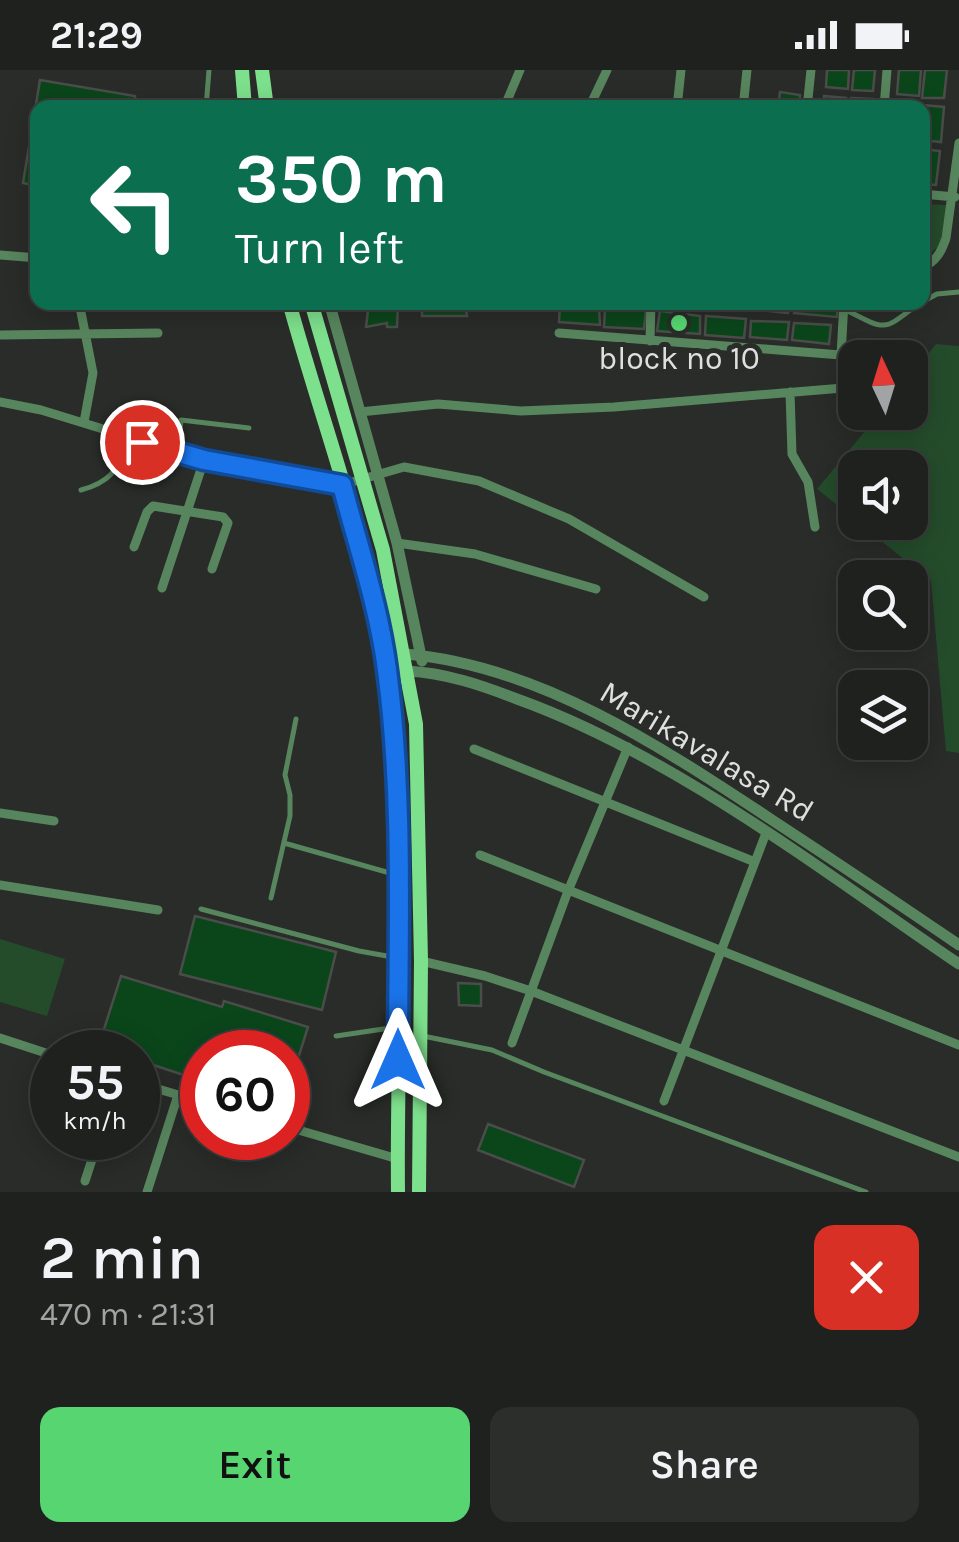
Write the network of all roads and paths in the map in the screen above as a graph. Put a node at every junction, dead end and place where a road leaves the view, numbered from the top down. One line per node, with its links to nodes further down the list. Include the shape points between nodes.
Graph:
1 (209, 70): 10 (lane)
2 (242, 70): 11 (main road)
3 (262, 70): 12 (main road)
4 (520, 70): 13 (street)
5 (607, 70): 14 (street)
6 (681, 70): 15 (street)
7 (747, 70): 16 (street)
8 (810, 70): 17 (street)
9 (887, 70): 18 (street)
10 (207, 100)
11 (244, 100)
12 (266, 100)
13 (507, 100)
14 (594, 100)
15 (678, 100)
16 (744, 100)
17 (808, 100)
18 (885, 100)
19 (959, 142): 21 (street)
20 (930, 195): 21 (street)
21 (956, 197): 24 (street, via 941,252)
22 (0, 255): 23 (street)
23 (30, 257)
24 (930, 264)
25 (959, 292): 26 (lane)
26 (930, 298)
27 (80, 310): 36 (street)
28 (290, 310): 50 (main road)
29 (314, 310): 49 (main road)
30 (331, 310): 43 (street)
31 (651, 310): 39 (street)
32 (844, 310): 39 (street, via 841,356)
33 (851, 310): 34 (lane, via 878,326 894,325)
34 (912, 310)
35 (158, 333): 36 (street)
36 (85, 334): 38 (street); 44 (street, via 94,373)
37 (558, 334): 39 (street)
38 (0, 335)
39 (650, 340)
40 (838, 388): 41 (street)
41 (790, 392): 43 (street, via 614,408 521,411 438,404); 53 (street, via 790,446 808,482)
42 (0, 402): 44 (street)
43 (360, 412): 49 (street)
44 (84, 422): 46 (street)
45 (248, 428): 47 (lane, via 181,420)
46 (132, 439): 47 (street); 51 (lane, via 112,476)
47 (178, 453): 48 (street)
48 (204, 460): 50 (street); 52 (street)
49 (370, 478): 50 (street); 54 (street); 59 (street, via 404,467 480,481 570,519); 60 (main road)
50 (342, 485): 73 (main road, via 386,666)
51 (81, 490)
52 (188, 511): 55 (street, via 149,508); 56 (street, via 226,519); 57 (street)
53 (815, 527)
54 (396, 542): 58 (street, via 475,554); 60 (street)
55 (134, 547)
56 (212, 569)
57 (162, 588)
58 (596, 589)
59 (704, 596)
60 (412, 654): 61 (main road); 62 (street); 79 (street, Marikavalasa Rd, via 516,680 634,731)
61 (407, 671): 62 (street, Marikavalasa Rd); 82 (main road, via 416,724)
62 (424, 672): 64 (street, Marikavalasa Rd, via 478,684)
63 (296, 719): 70 (lane, via 285,775 291,804)
64 (628, 747): 66 (street); 69 (street, Marikavalasa Rd)
65 (474, 749): 66 (street)
66 (605, 801): 72 (street); 75 (street)
67 (0, 813): 68 (street)
68 (54, 821)
69 (766, 834): 72 (street); 83 (street, Marikavalasa Rd)
70 (284, 843): 73 (lane); 76 (lane)
71 (480, 855): 75 (street)
72 (756, 862): 80 (street)
73 (399, 876): 81 (main road)
74 (0, 885): 78 (street)
75 (568, 891): 80 (street); 84 (street)
76 (271, 898)
77 (201, 909): 81 (lane)
78 (158, 910)
79 (959, 945)
80 (721, 952): 90 (street); 92 (street)
81 (398, 958): 85 (main road)
82 (421, 961): 84 (street); 87 (main road)
83 (959, 964)
84 (531, 990): 89 (street); 92 (street)
85 (398, 1027): 86 (lane); 98 (main road)
86 (336, 1036)
87 (420, 1036): 103 (main road); 104 (lane, via 492,1050)
88 (0, 1038): 91 (street)
89 (512, 1043)
90 (959, 1045)
91 (30, 1048)
92 (683, 1051): 95 (street); 97 (street)
93 (160, 1089): 94 (street)
94 (178, 1095): 101 (street)
95 (664, 1101)
96 (310, 1133): 98 (street)
97 (959, 1157)
98 (398, 1159): 102 (main road)
99 (92, 1160): 100 (street)
100 (85, 1181)
101 (147, 1192)
102 (398, 1192)
103 (419, 1192)
104 (866, 1192)

